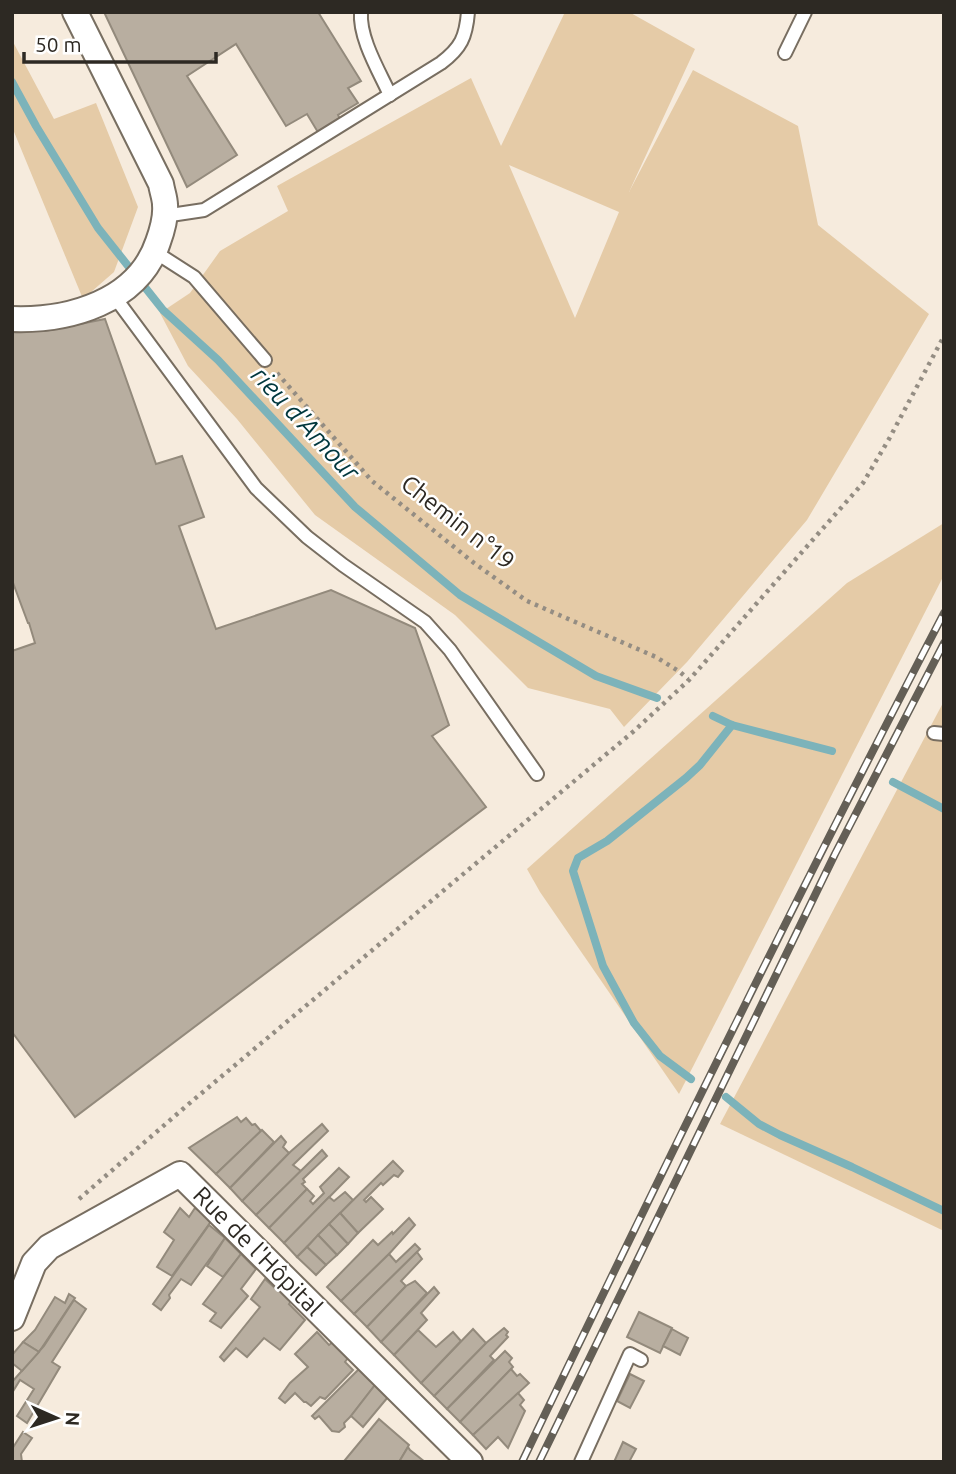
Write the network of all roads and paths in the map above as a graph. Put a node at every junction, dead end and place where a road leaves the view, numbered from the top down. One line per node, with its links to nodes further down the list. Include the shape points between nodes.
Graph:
1 (75, 12): 7 (street, via 160,184)
2 (361, 12): 6 (lane, via 366,43)
3 (468, 12): 6 (lane, via 466,31 454,53)
4 (805, 12): 5 (lane)
5 (785, 53)
6 (390, 95): 7 (lane, via 204,210)
7 (164, 216): 8 (street, via 162,231)
8 (136, 275): 9 (street, via 79,312 38,320); 11 (lane, via 194,277); 13 (lane, via 256,488 307,537 425,622 450,650)
9 (12, 319)
10 (944, 336): 12 (path, via 863,483)
11 (265, 360): 12 (path, Chemin n°19, via 372,481 474,563 527,601 656,657)
12 (689, 680): 14 (path)
13 (537, 774)
14 (79, 1199)
15 (12, 1318): 17 (street, Rue de l'Hôpital, via 34,1263 49,1247 180,1174)
16 (641, 1360): 18 (lane, via 631,1354)
17 (470, 1462)
18 (580, 1462)

